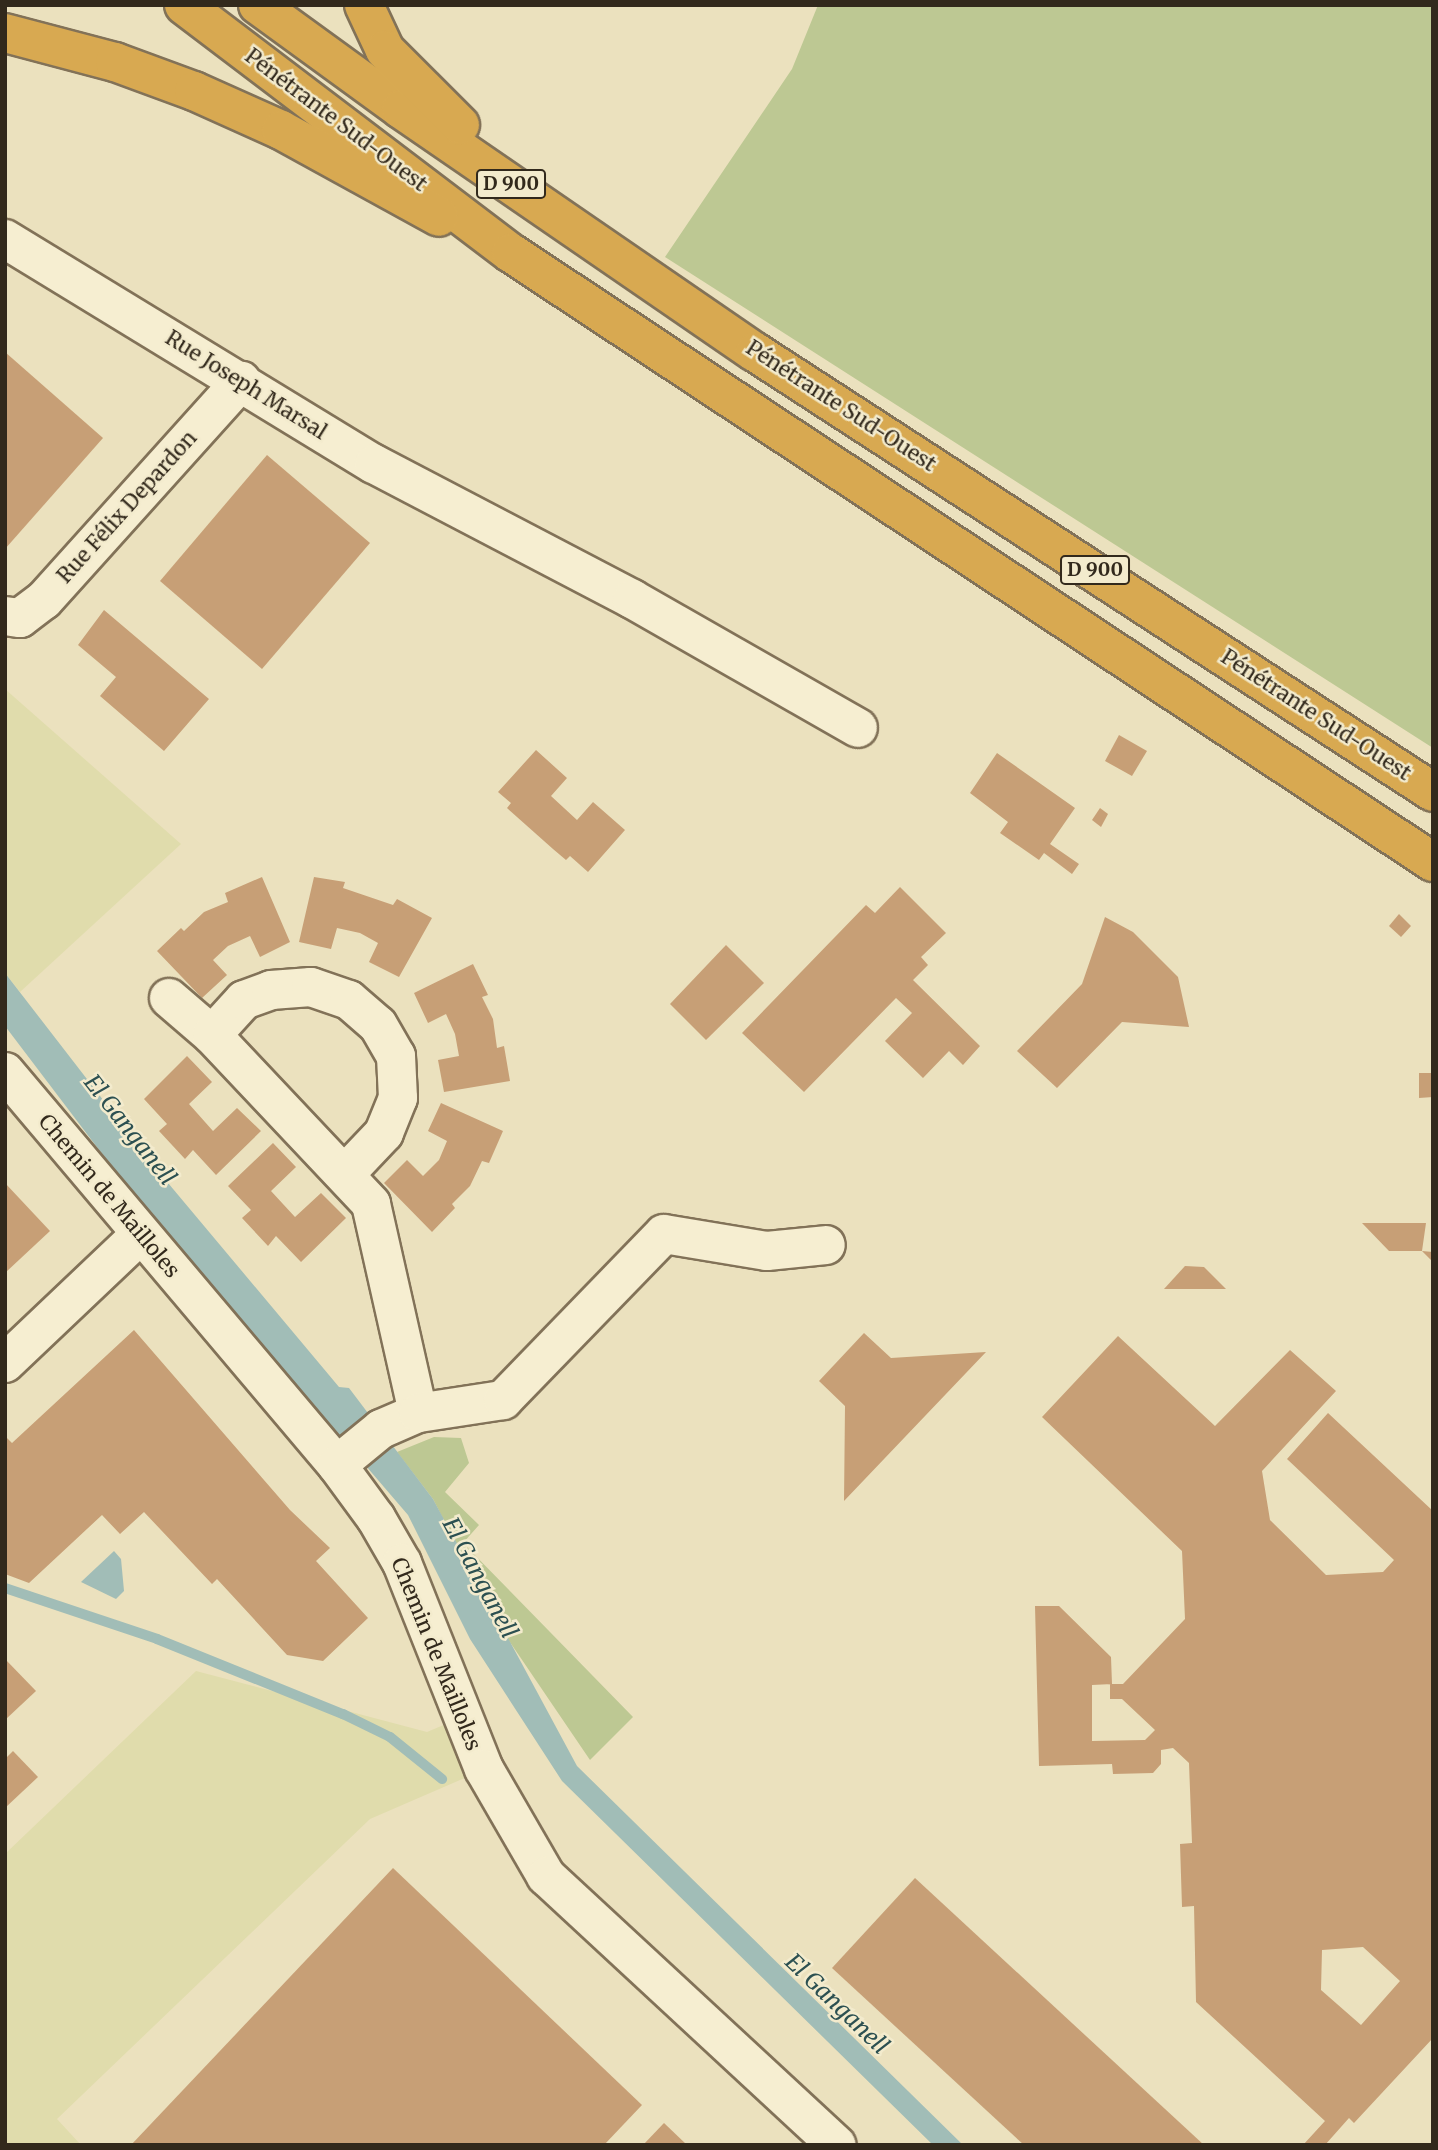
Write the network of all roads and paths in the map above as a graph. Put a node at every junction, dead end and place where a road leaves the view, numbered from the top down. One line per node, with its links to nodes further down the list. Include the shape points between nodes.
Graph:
1 (184, 5): 6 (highway, Pénétrante Sud-Ouest / D 900)
2 (364, 5): 7 (highway, via 385,50 423,93)
3 (263, 8): 7 (highway, Pénétrante Sud-Ouest / D 900)
4 (5, 33): 6 (highway, via 115,62 194,91 281,130 383,190)
5 (5, 239): 8 (street, Rue Joseph Marsal)
6 (511, 253): 12 (highway, Pénétrante Sud-Ouest / D 900)
7 (624, 260): 11 (highway, Pénétrante Sud-Ouest / D 900, via 755,352)
8 (241, 380): 9 (street, Rue Félix Depardon, via 44,600 20,618); 10 (street, Rue Joseph Marsal, via 374,464 490,523)
9 (5, 616)
10 (858, 728)
11 (1433, 792)
12 (1433, 862)
13 (169, 998): 14 (street)
14 (212, 1035): 16 (street); 16 (street, via 244,1000 271,990 311,988 349,1000 378,1025 396,1056 398,1098 384,1133)
15 (5, 1072): 17 (street, Chemin de Mailloles)
16 (346, 1174): 20 (street, via 371,1204)
17 (141, 1234): 19 (street); 21 (street, Chemin de Mailloles)
18 (826, 1245): 20 (street, via 767,1251 664,1234 503,1400)
19 (5, 1363)
20 (418, 1413): 21 (street)
21 (357, 1448): 22 (street, Chemin de Mailloles, via 484,1769 545,1876)
22 (837, 2145)

